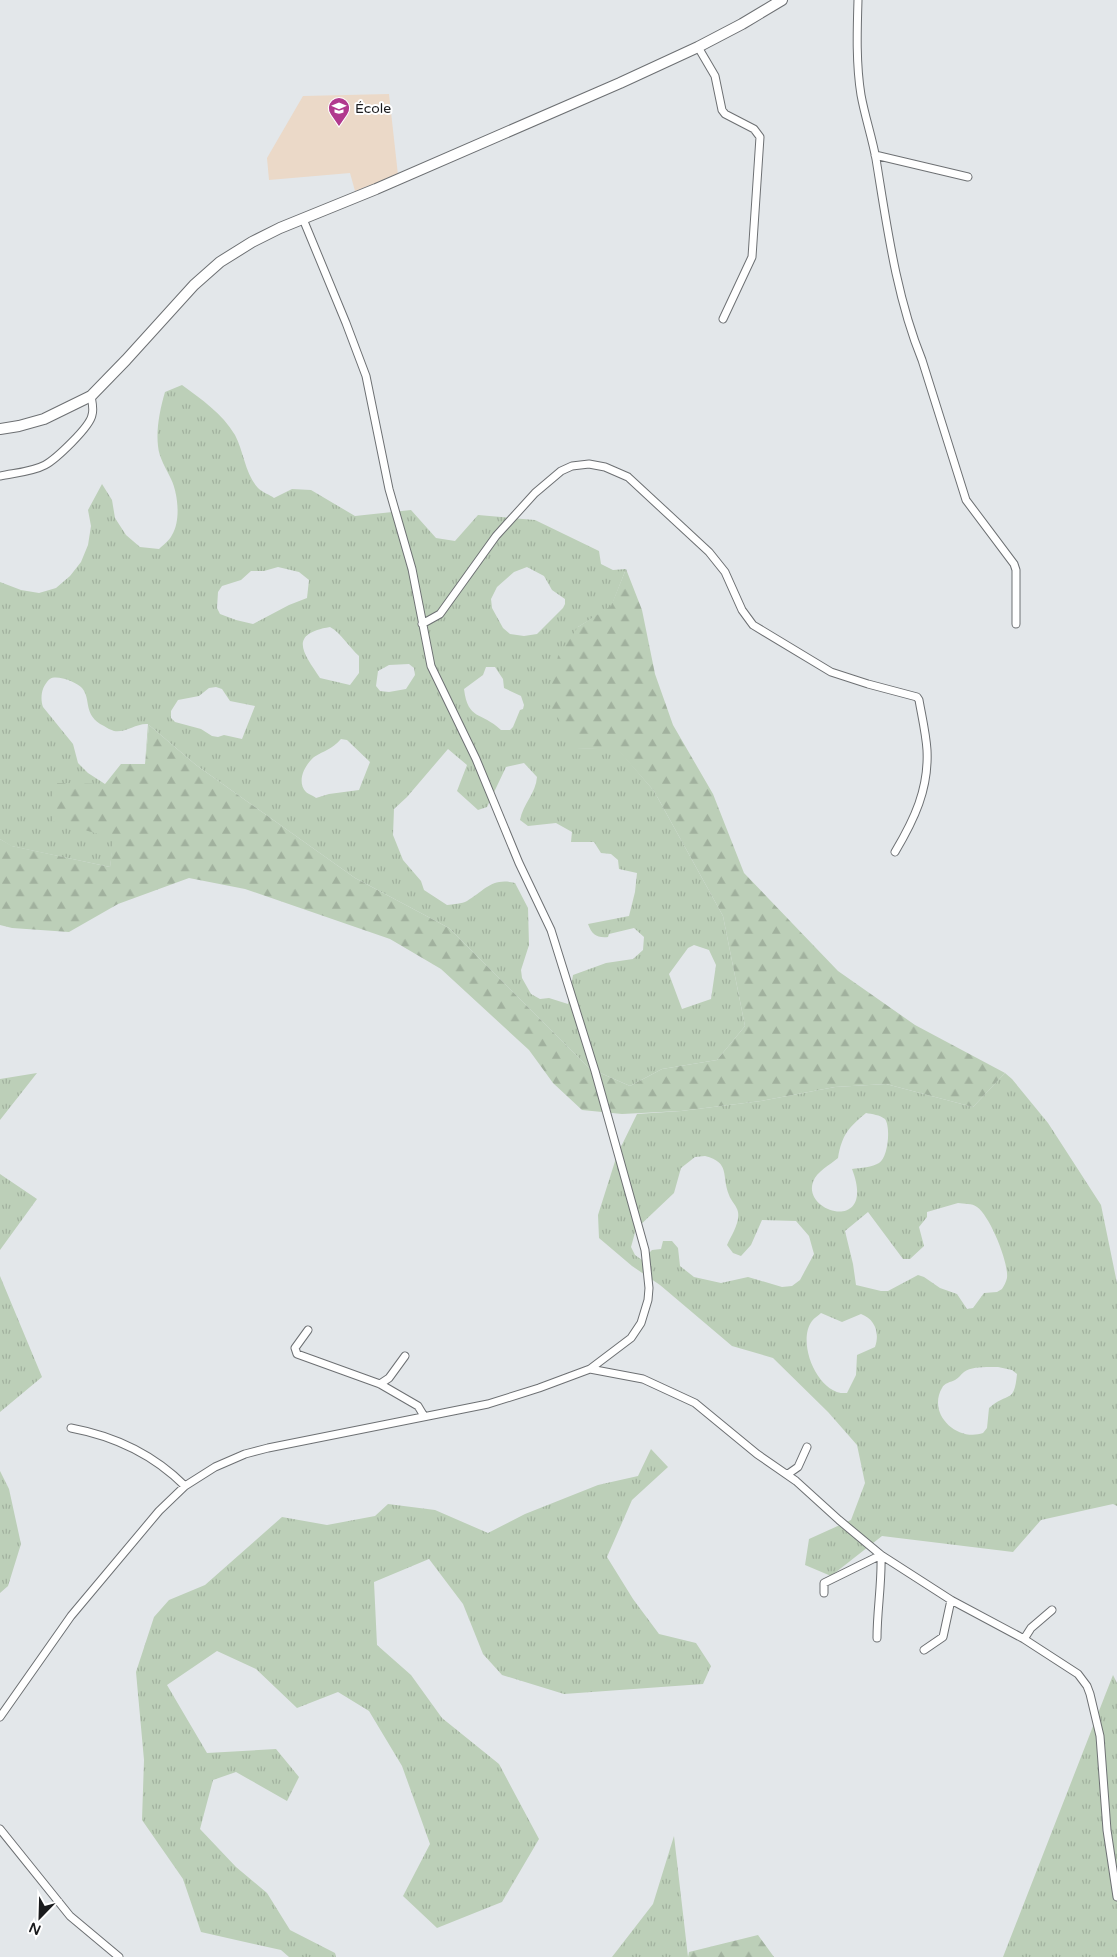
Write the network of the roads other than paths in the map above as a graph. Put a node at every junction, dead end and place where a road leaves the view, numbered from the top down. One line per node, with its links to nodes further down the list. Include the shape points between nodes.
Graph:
1 (782, 0): 3 (main road)
2 (858, 0): 4 (street, via 858,67)
3 (698, 47): 6 (main road); 7 (street, via 714,76 722,110 754,129 760,137 752,257)
4 (875, 155): 5 (street); 12 (street, via 888,235 913,338 966,500 1014,564)
5 (968, 177)
6 (303, 219): 8 (main road, via 252,242 208,272); 11 (street, via 366,376)
7 (723, 319)
8 (91, 396): 9 (main road, via 44,419); 10 (street, via 93,414 86,427 51,461 35,469)
9 (0, 429)
10 (0, 476)
11 (422, 624): 13 (street, via 440,614 496,536 535,493 561,471 589,464 628,477 709,552 725,572 742,610 753,625 831,672 920,700 927,748 924,787 918,809); 16 (street, via 434,674 476,759 551,930 645,1250 649,1288 642,1323 631,1338)
12 (1016, 624)
13 (894, 852)
14 (308, 1330): 17 (street, via 295,1348 297,1354)
15 (405, 1356): 17 (street, via 389,1378)
16 (590, 1369): 18 (street, via 488,1404); 21 (street, via 643,1379 696,1402 757,1454)
17 (380, 1384): 18 (street, via 418,1406)
18 (424, 1416): 22 (street, via 260,1450 215,1467)
19 (71, 1428): 22 (street, via 89,1431 135,1449)
20 (808, 1447): 21 (street, via 798,1467)
21 (788, 1474): 23 (street)
22 (185, 1486): 30 (street, via 143,1529 71,1616)
23 (882, 1555): 24 (street, via 824,1583); 25 (street); 27 (street)
24 (824, 1593)
25 (951, 1600): 28 (street); 29 (street, via 943,1637)
26 (1052, 1610): 28 (street, via 1031,1628)
27 (877, 1638)
28 (1024, 1639): 33 (street, via 1073,1670 1087,1686 1100,1736)
29 (924, 1650)
30 (0, 1717)
31 (1, 1831): 35 (street, via 70,1916)
32 (1117, 1839): 33 (street)
33 (1108, 1840): 34 (street)
34 (1117, 1897)
35 (118, 1957)

